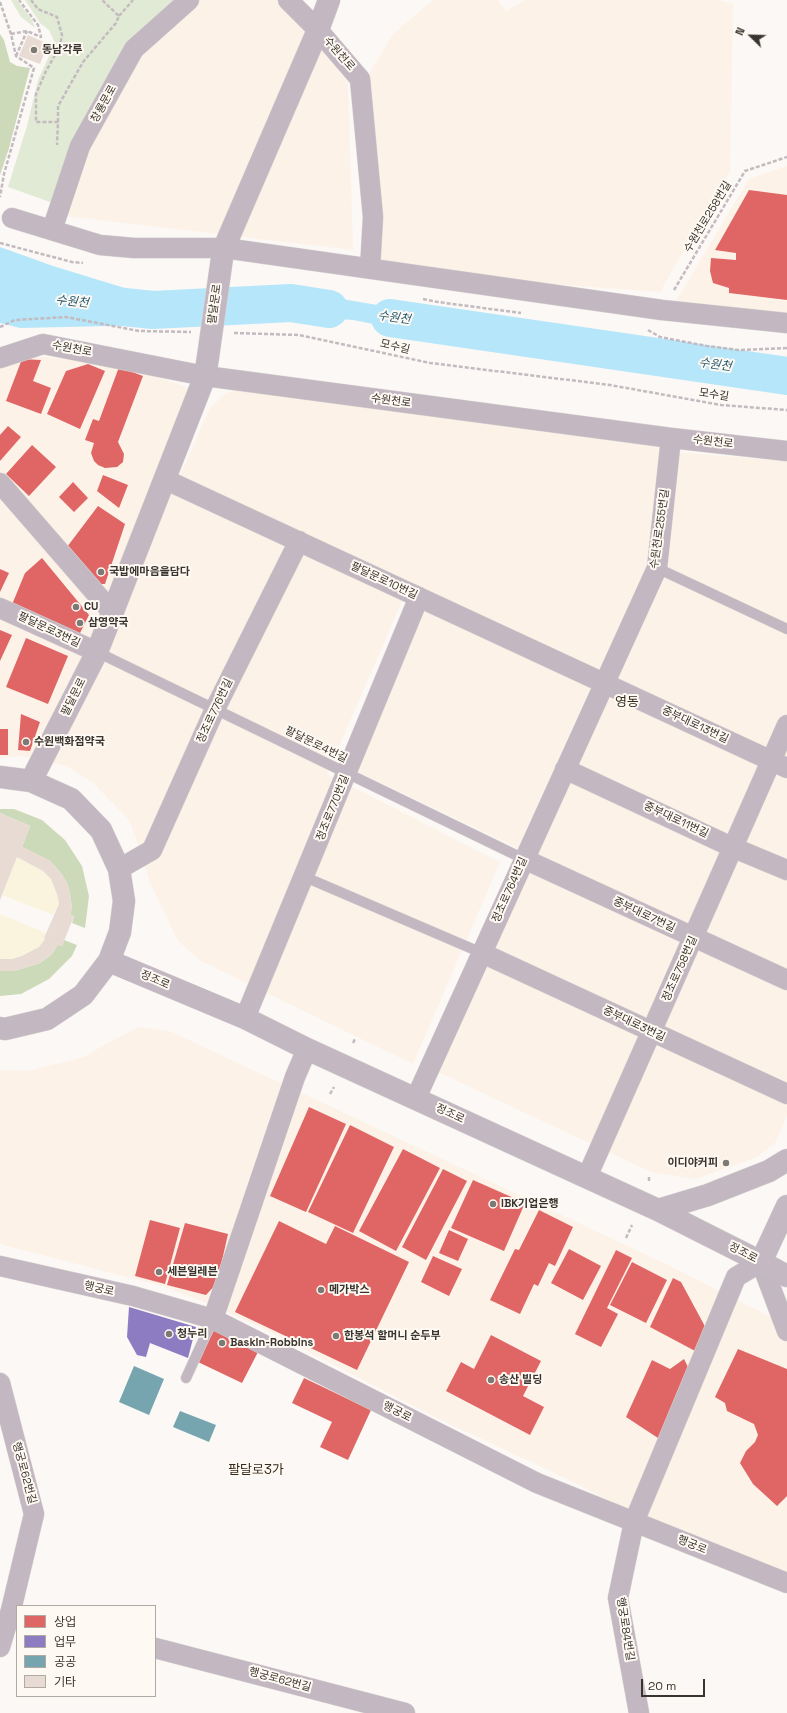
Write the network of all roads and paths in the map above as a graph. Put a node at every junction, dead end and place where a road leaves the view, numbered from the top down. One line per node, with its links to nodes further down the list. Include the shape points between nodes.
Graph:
1 (19, 0): 11 (path, via 38,25 41,37)
2 (31, 0): 14 (path, via 38,9 57,17 62,35 60,46 36,94 36,122)
3 (102, 0): 9 (path)
4 (133, 0): 9 (path)
5 (189, 0): 19 (street, 창룡문로, via 134,49 80,146)
6 (288, 0): 10 (street)
7 (329, 0): 10 (street, 팔달문로)
8 (0, 2): 12 (path)
9 (119, 16): 14 (path, via 83,62 58,106)
10 (318, 30): 21 (street, 팔달문로); 23 (street, 수원천로, via 360,79 373,217)
11 (27, 31): 12 (path); 13 (path)
12 (11, 34): 13 (path)
13 (16, 56): 17 (path, via 34,68)
14 (58, 122): 15 (path)
15 (57, 146)
16 (787, 157): 25 (path, 수원천로258번길, via 745,171)
17 (0, 197)
18 (12, 218): 19 (street)
19 (52, 230): 21 (street, via 100,245)
20 (0, 244): 22 (path, via 72,262)
21 (223, 253): 23 (street); 34 (street, 팔달문로, bridge)
22 (87, 263)
23 (370, 269): 25 (street)
24 (417, 298): 26 (path)
25 (662, 310): 27 (street)
26 (523, 313)
27 (787, 323)
28 (0, 327): 30 (path, via 15,320 66,317 140,331)
29 (647, 329): 32 (path, via 660,337 706,346 738,350)
30 (195, 332)
31 (227, 333): 35 (path, 모수길, via 299,334 430,362 610,385 721,405)
32 (787, 348)
33 (0, 358): 34 (street, 수원천로, via 43,344)
34 (206, 367): 36 (street, 수원천로); 38 (street, 팔달문로)
35 (787, 410)
36 (671, 438): 37 (street, 수원천로); 41 (street, 수원천로255번길)
37 (787, 451)
38 (164, 479): 40 (street, 팔달문로10번길); 44 (street, 팔달문로)
39 (0, 483): 44 (street)
40 (299, 541): 42 (street, 팔달문로10번길); 48 (street, 정조로776번길)
41 (657, 568): 45 (lane); 47 (street, 수원천로255번길)
42 (419, 597): 47 (street, 팔달문로10번길); 52 (street, 정조로770번길)
43 (0, 608): 46 (street, 팔달문로3번길)
44 (112, 612): 46 (street, 팔달문로)
45 (787, 630)
46 (97, 652): 48 (lane, 팔달문로4번길); 54 (street, 팔달문로)
47 (604, 682): 50 (street, 중부대로13번길); 51 (street, 정조로764번길)
48 (215, 709): 52 (lane, 팔달문로4번길); 57 (street, 정조로776번길, via 152,850)
49 (787, 725): 50 (street, 정조로758번길)
50 (779, 764): 55 (street, 정조로758번길)
51 (565, 769): 55 (street, 중부대로11번길); 56 (street, 정조로764번길)
52 (347, 773): 56 (lane, 팔달문로4번길); 59 (street, 정조로770번길)
53 (0, 777): 54 (street)
54 (32, 781): 57 (street, via 71,799 101,830)
55 (734, 848): 58 (street, 중부대로11번길); 60 (street, 정조로758번길)
56 (524, 860): 60 (street, 중부대로7번길); 61 (street, 정조로764번길)
57 (120, 869): 62 (street, via 124,901 120,932)
58 (787, 870)
59 (304, 877): 61 (lane); 64 (street, 정조로770번길)
60 (694, 937): 63 (street, 중부대로7번길); 66 (street, 정조로758번길)
61 (482, 953): 66 (street, 중부대로3번길); 73 (street, 정조로764번길)
62 (109, 961): 64 (street, 정조로); 65 (street, via 83,996 47,1019)
63 (787, 980)
64 (245, 1018): 69 (street, 정조로)
65 (0, 1028)
66 (652, 1032): 72 (street, 중부대로3번길); 75 (street, 정조로758번길)
67 (355, 1039): 68 (path)
68 (353, 1043)
69 (307, 1049): 73 (street, 정조로); 83 (street, via 295,1077)
70 (334, 1087): 71 (path)
71 (330, 1094)
72 (787, 1094)
73 (416, 1098): 75 (street, 정조로)
74 (787, 1160): 77 (street, via 770,1171)
75 (587, 1176): 77 (street, 정조로)
76 (787, 1206): 80 (main road)
77 (658, 1210): 80 (street, 정조로)
78 (632, 1225): 79 (path)
79 (626, 1238)
80 (761, 1262): 82 (main road, 정조로); 84 (street); 87 (street, 행궁로84번길, via 736,1277)
81 (1, 1270): 83 (street, 행궁로, via 133,1296)
82 (787, 1276)
83 (213, 1319): 85 (lane); 87 (street, 행궁로, via 537,1483)
84 (787, 1331)
85 (186, 1378)
86 (0, 1383): 89 (street, 행궁로62번길, via 34,1514)
87 (634, 1522): 88 (street, 행궁로); 93 (street, 행궁로84번길, via 618,1598)
88 (787, 1583)
89 (9, 1610): 90 (street, 행궁로62번길)
90 (0, 1647)
91 (156, 1648): 92 (street, 행궁로62번길)
92 (405, 1713)
93 (639, 1713)

